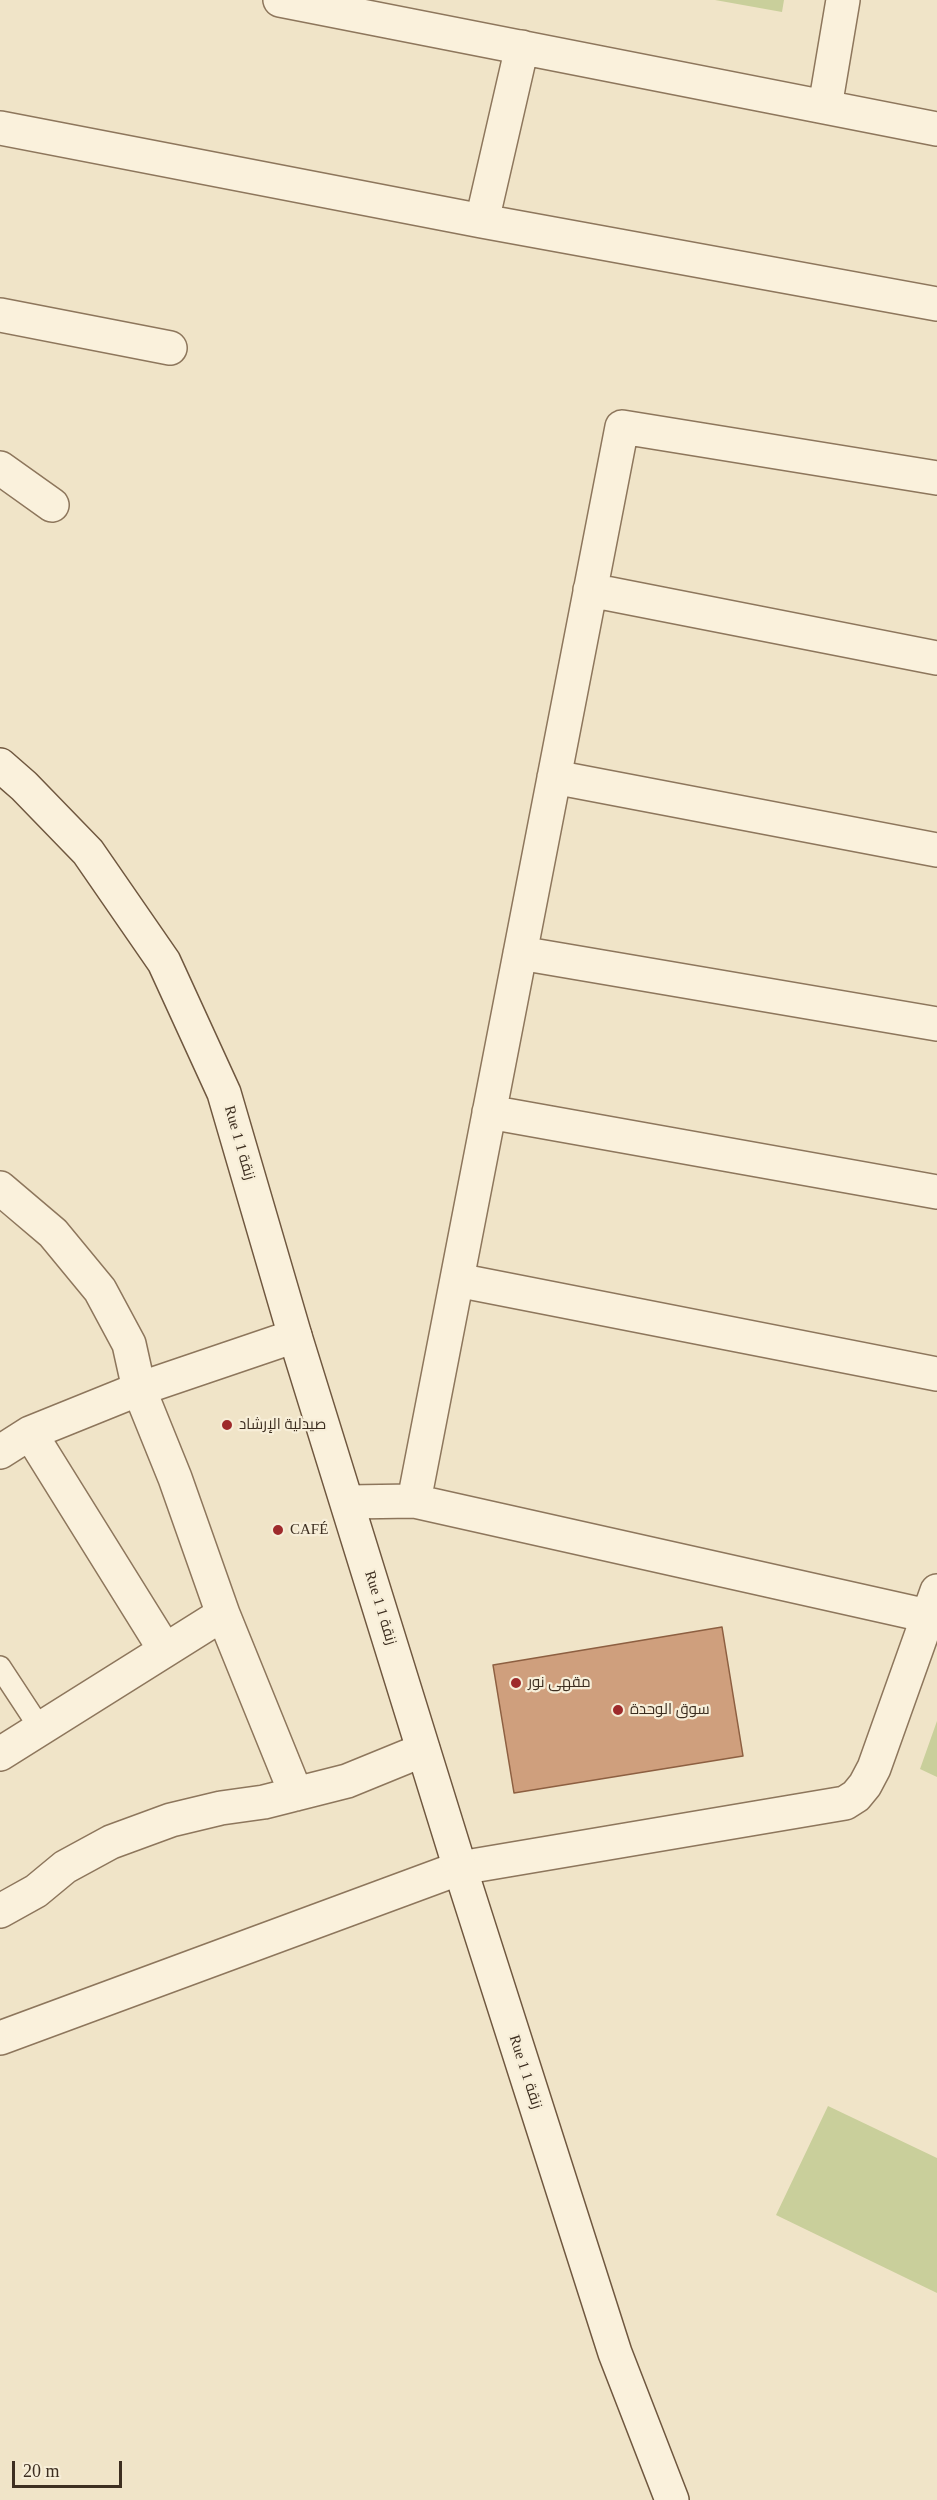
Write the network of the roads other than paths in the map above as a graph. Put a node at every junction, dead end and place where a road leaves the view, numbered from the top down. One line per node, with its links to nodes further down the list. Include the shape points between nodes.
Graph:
1 (280, 0): 3 (street)
2 (843, 0): 4 (street)
3 (522, 48): 4 (street); 7 (street)
4 (825, 107): 6 (street)
5 (0, 128): 7 (street)
6 (937, 129)
7 (482, 221): 8 (street)
8 (937, 304)
9 (0, 315): 10 (street)
10 (170, 348)
11 (0, 468): 13 (street)
12 (937, 478): 14 (street, via 622,427)
13 (52, 505)
14 (590, 590): 15 (street); 17 (street)
15 (937, 658)
16 (0, 765): 25 (street, Rue 1 زنقة 1, via 88,852 164,962 224,1093)
17 (554, 777): 18 (street); 19 (street)
18 (937, 850)
19 (520, 953): 20 (street); 21 (street)
20 (937, 1024)
21 (489, 1112): 23 (street); 24 (street)
22 (0, 1188): 27 (street, via 53,1233 100,1290 129,1344)
23 (937, 1192)
24 (457, 1280): 26 (street); 30 (street)
25 (295, 1336): 27 (street); 31 (street, Rue 1 زنقة 1)
26 (937, 1374)
27 (139, 1389): 28 (street); 33 (street)
28 (30, 1433): 29 (street); 34 (street)
29 (0, 1452)
30 (414, 1501): 31 (street); 32 (street)
31 (348, 1502): 37 (street, Rue 1 زنقة 1)
32 (933, 1603): 40 (street, via 874,1768 856,1796 845,1803)
33 (223, 1614): 34 (street); 39 (street)
34 (165, 1650): 36 (street)
35 (0, 1667): 36 (lane)
36 (40, 1728): 38 (street)
37 (423, 1750): 39 (street, via 347,1781); 40 (street, Rue 1 زنقة 1)
38 (0, 1754)
39 (296, 1794): 41 (street, via 171,1820 111,1842 65,1867 36,1891)
40 (460, 1868): 42 (street); 43 (street, Rue 1 زنقة 1, via 615,2353)
41 (2, 1905)
42 (0, 2038)
43 (672, 2500)

